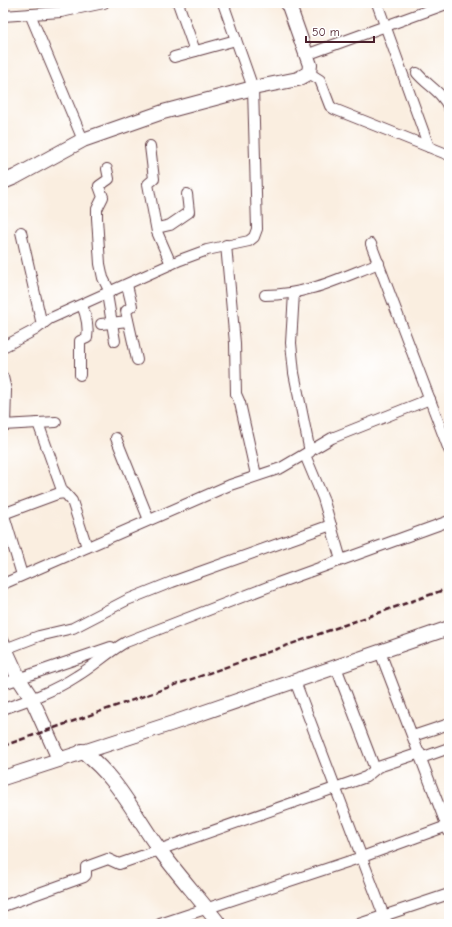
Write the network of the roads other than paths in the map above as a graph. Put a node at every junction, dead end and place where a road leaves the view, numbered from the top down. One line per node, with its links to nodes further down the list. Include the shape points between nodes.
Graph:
1 (104, 3): 7 (street, via 61,12)
2 (178, 3): 11 (street)
3 (223, 3): 10 (street)
4 (288, 3): 12 (street)
5 (377, 3): 9 (street)
6 (449, 3): 9 (street)
7 (30, 14): 8 (street); 18 (street)
8 (3, 16)
9 (385, 26): 12 (street); 20 (street)
10 (236, 40): 11 (street); 16 (street)
11 (195, 51): 13 (street)
12 (306, 54): 14 (street, via 310,65)
13 (174, 57)
14 (309, 73): 16 (street, via 298,79); 20 (street, via 320,80 334,110)
15 (417, 73): 17 (street, via 441,94)
16 (253, 88): 18 (street, via 163,112); 28 (street, via 257,229 249,241)
17 (449, 108)
18 (83, 140): 23 (street)
19 (150, 146): 25 (street, via 154,179 148,184)
20 (429, 147): 21 (street)
21 (449, 155)
22 (107, 169): 32 (street, via 109,179 99,186 103,197 97,209 97,218 101,270)
23 (3, 182)
24 (187, 194): 25 (street, via 189,212 170,225)
25 (157, 228): 30 (street)
26 (21, 232): 38 (street)
27 (372, 244): 29 (street)
28 (226, 245): 30 (street); 51 (street, via 235,343 236,394)
29 (379, 262): 33 (street, via 313,289); 44 (street)
30 (171, 264): 31 (street)
31 (127, 285): 32 (street); 36 (street, via 132,306 126,310)
32 (109, 293): 35 (street); 37 (street)
33 (294, 294): 34 (street); 50 (street, via 291,342)
34 (265, 295)
35 (82, 305): 38 (street, via 49,319); 42 (street, via 87,320 87,334 86,338 80,341)
36 (128, 321): 37 (street); 41 (street)
37 (106, 324): 39 (street)
38 (42, 325): 40 (street)
39 (114, 341)
40 (3, 347)
41 (138, 360)
42 (80, 376)
43 (3, 377): 47 (street, via 6,390)
44 (430, 399): 49 (street); 50 (street, via 345,433)
45 (56, 422): 46 (street)
46 (38, 423): 47 (street); 52 (street)
47 (4, 425)
48 (116, 438): 54 (street)
49 (448, 443)
50 (307, 454): 51 (street, via 282,468); 56 (street)
51 (256, 475): 54 (street)
52 (63, 493): 53 (street); 57 (street, via 72,501)
53 (3, 513): 59 (street)
54 (149, 520): 57 (street)
55 (449, 521): 58 (street)
56 (331, 525): 58 (street); 63 (street, via 172,582 106,610 73,628)
57 (87, 547): 59 (street)
58 (341, 560): 62 (street)
59 (22, 575): 60 (street)
60 (3, 584)
61 (449, 628): 64 (street)
62 (126, 642): 66 (street); 69 (street, via 79,676)
63 (4, 646): 66 (street)
64 (380, 652): 65 (street); 72 (street)
65 (336, 667): 67 (street); 77 (street)
66 (19, 679): 68 (street); 69 (street)
67 (295, 681): 74 (street); 79 (street)
68 (3, 684)
69 (32, 699): 70 (street); 76 (street)
70 (3, 709)
71 (449, 724): 72 (street)
72 (413, 736): 75 (street)
73 (449, 748): 75 (street)
74 (82, 751): 76 (street); 81 (street, via 98,763 120,788)
75 (420, 755): 77 (street); 80 (street)
76 (59, 759): 78 (street)
77 (376, 769): 79 (street, via 369,776)
78 (3, 778)
79 (335, 788): 81 (street); 82 (street)
80 (448, 829): 82 (street)
81 (160, 850): 84 (street, via 119,864 110,859 104,860 86,867 84,877); 85 (street)
82 (362, 857): 85 (street); 86 (street)
83 (449, 894): 86 (street)
84 (3, 906)
85 (206, 908): 87 (street); 88 (street)
86 (386, 919): 89 (street)
87 (160, 924)
88 (219, 924)
89 (359, 924)

